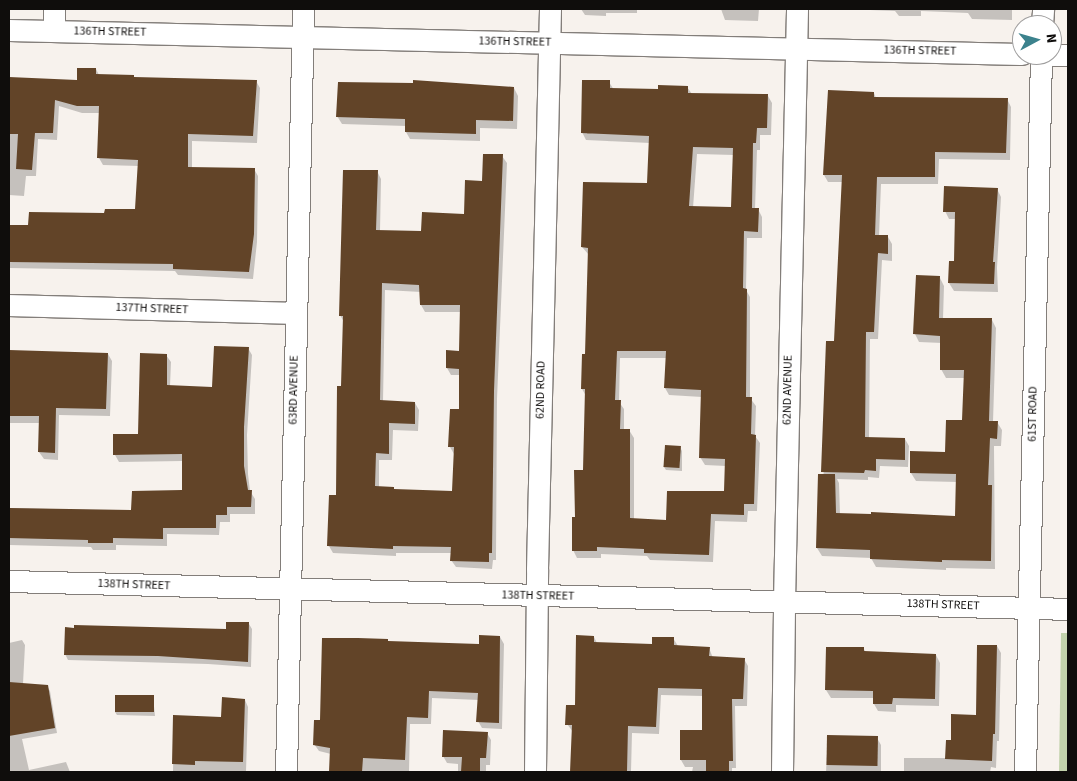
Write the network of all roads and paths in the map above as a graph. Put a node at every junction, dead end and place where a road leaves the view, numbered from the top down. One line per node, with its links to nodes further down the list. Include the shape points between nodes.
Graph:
1 (54, 9): 6 (street)
2 (303, 9): 7 (street, 63RD AVENUE)
3 (550, 9): 8 (street, 62ND ROAD)
4 (797, 9): 9 (street, 62ND AVENUE)
5 (9, 30): 6 (street, 136TH STREET)
6 (54, 31): 7 (street, 136TH STREET)
7 (303, 38): 8 (street, 136TH STREET); 13 (street, 63RD AVENUE)
8 (549, 42): 9 (street, 136TH STREET); 16 (street, 62ND ROAD)
9 (796, 48): 10 (street, 136TH STREET); 17 (street, 62ND AVENUE)
10 (1012, 54)
11 (1041, 65): 18 (street, 61ST ROAD)
12 (9, 305): 13 (street, 137TH STREET)
13 (296, 313): 15 (street, 63RD AVENUE)
14 (9, 581): 15 (street, 138TH STREET)
15 (291, 590): 16 (street, 138TH STREET); 20 (street, 63RD AVENUE)
16 (537, 596): 17 (street, 138TH STREET); 21 (street, 62ND ROAD)
17 (784, 601): 18 (street, 138TH STREET); 22 (street, 62ND AVENUE)
18 (1030, 608): 19 (street, 138TH STREET); 23 (street, 61ST ROAD)
19 (1068, 609)
20 (286, 772)
21 (535, 772)
22 (782, 772)
23 (1025, 772)

